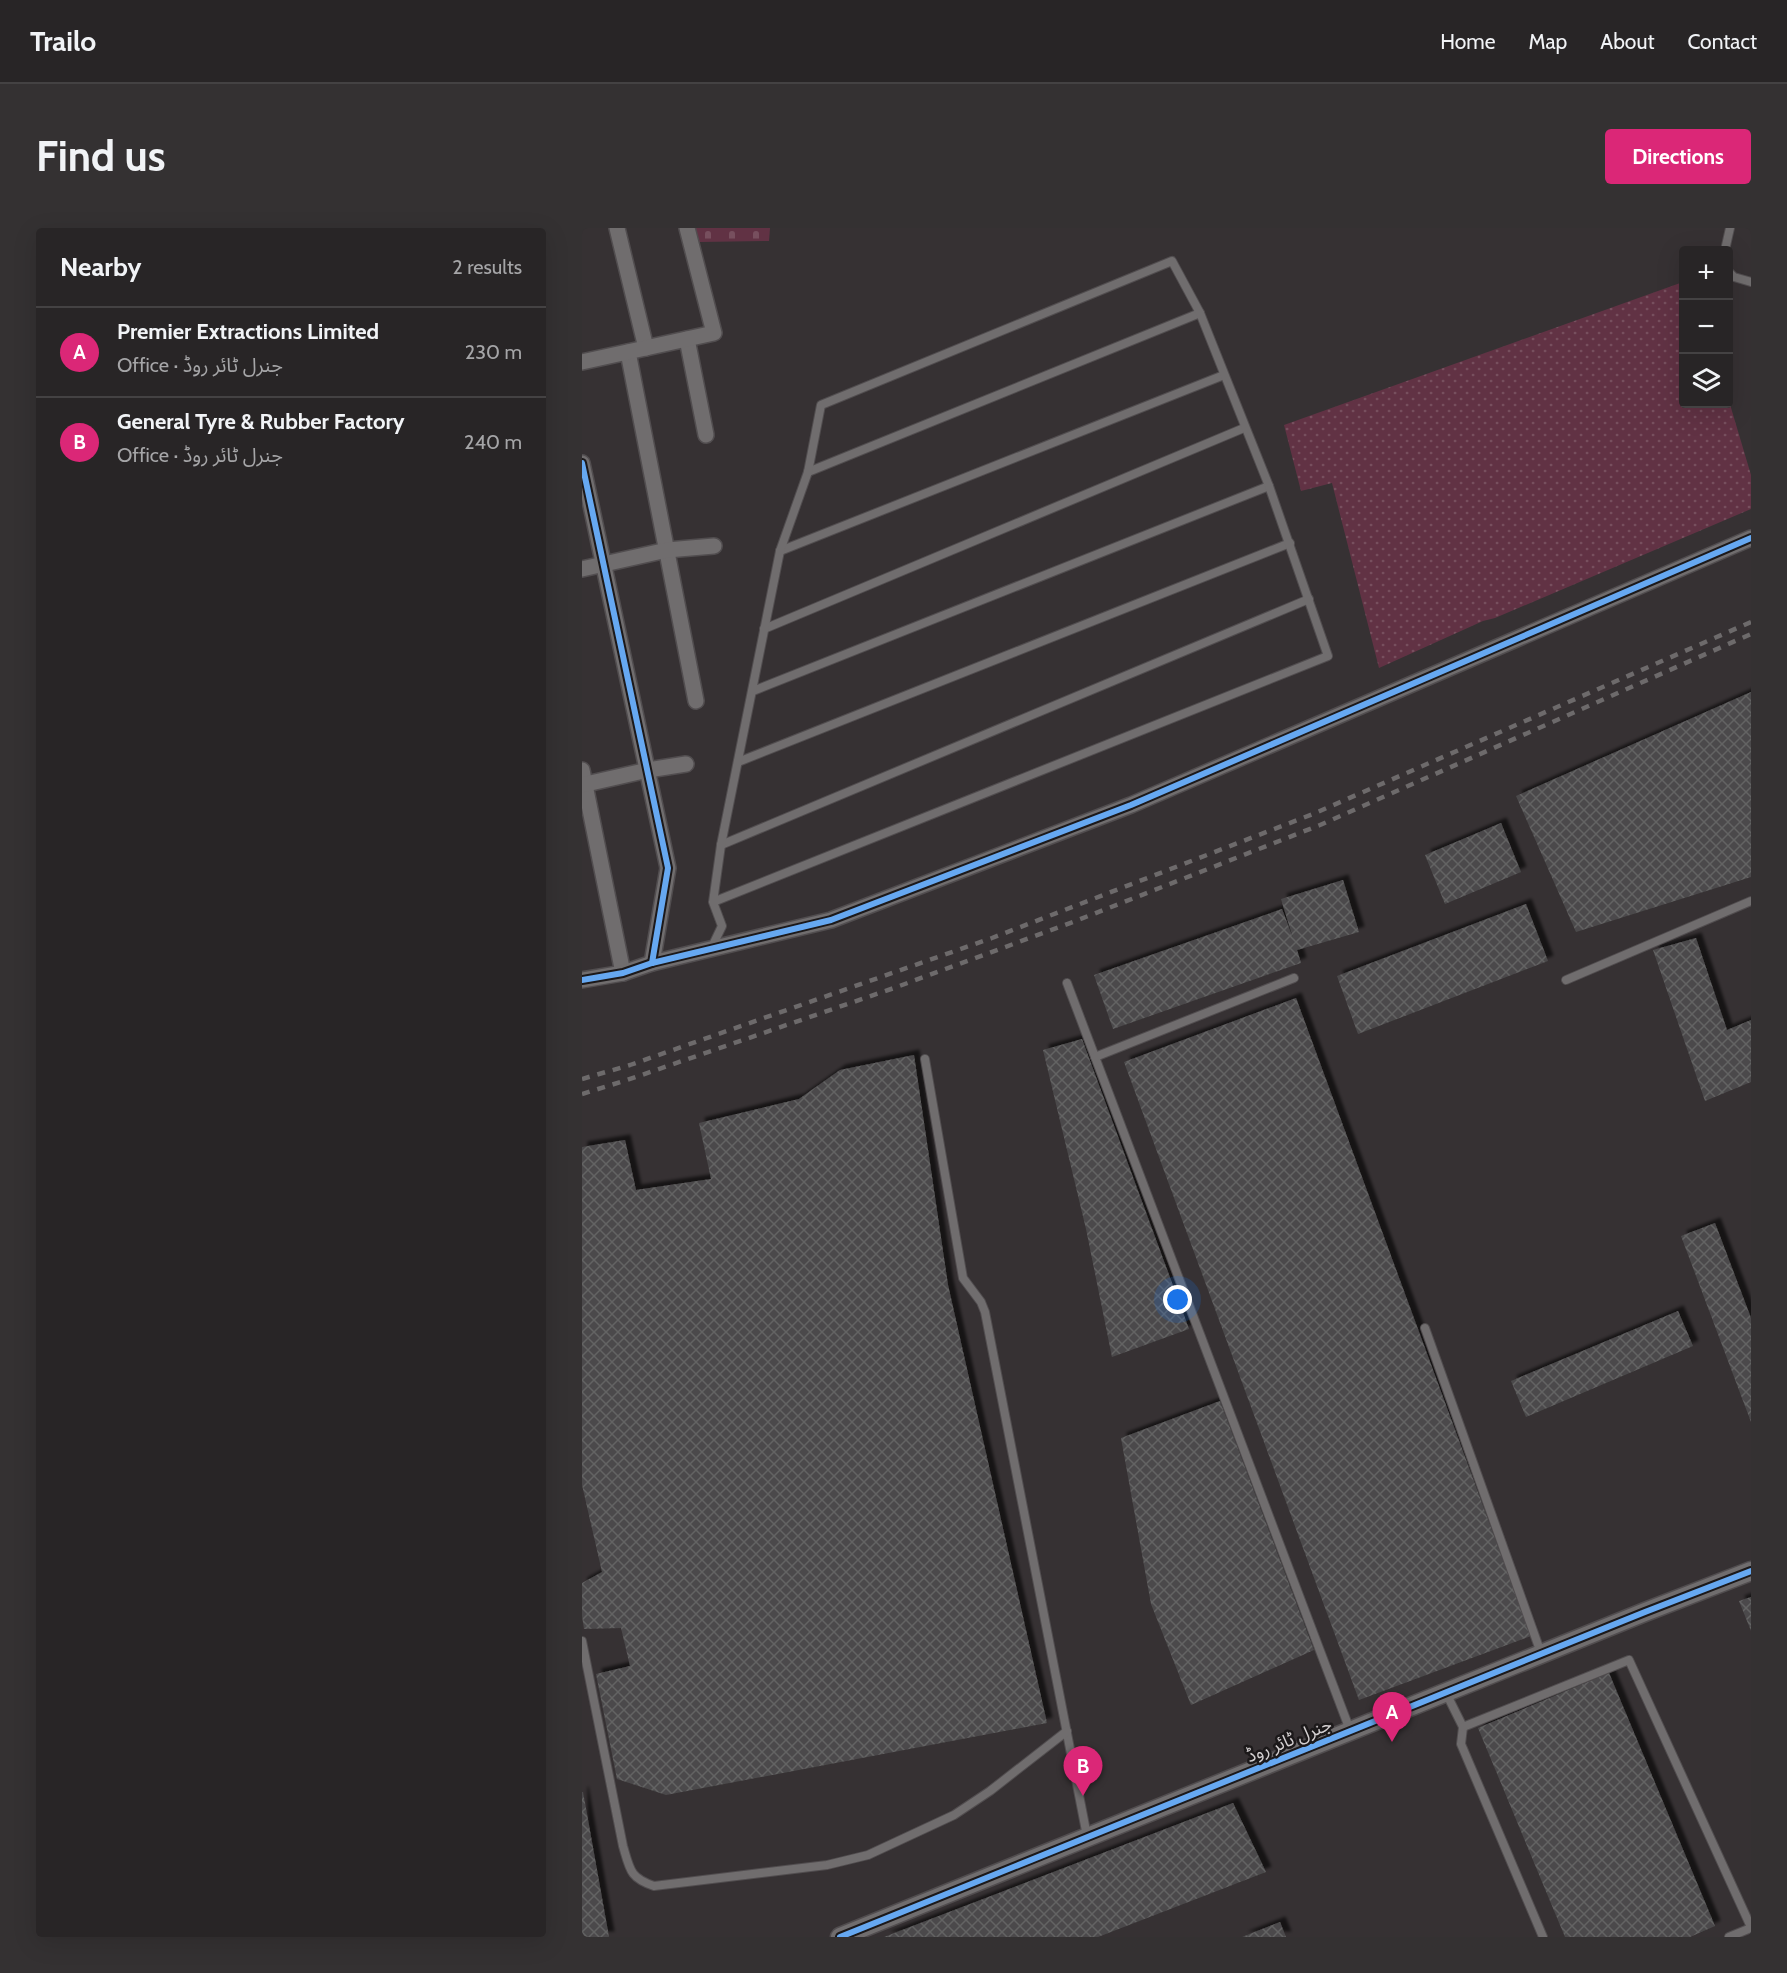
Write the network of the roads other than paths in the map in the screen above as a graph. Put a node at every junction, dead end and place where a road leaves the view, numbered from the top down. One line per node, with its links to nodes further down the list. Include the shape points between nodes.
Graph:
1 (617, 228): 9 (street)
2 (687, 228): 8 (street, via 714,333)
3 (1730, 228): 4 (lane)
4 (1726, 246)
5 (1733, 277): 6 (lane)
6 (1751, 282)
7 (1200, 313): 12 (lane); 16 (lane); 16 (lane, via 1172,261 821,405)
8 (687, 339): 9 (street); 14 (street)
9 (646, 348): 10 (street)
10 (628, 352): 11 (street); 21 (street)
11 (582, 362)
12 (1224, 375): 13 (lane); 22 (lane)
13 (1244, 428): 17 (lane); 26 (lane)
14 (706, 435)
15 (582, 463): 23 (street)
16 (808, 472): 22 (lane)
17 (1269, 486): 19 (lane); 27 (lane)
18 (1751, 538): 36 (street, via 1131,805 831,920)
19 (1290, 543): 25 (lane); 29 (lane)
20 (714, 546): 21 (street)
21 (667, 550): 23 (street); 28 (street)
22 (780, 550): 26 (lane)
23 (603, 564): 24 (street); 31 (street)
24 (582, 569)
25 (1310, 599): 33 (lane); 35 (lane, via 1328,656)
26 (764, 629): 27 (lane)
27 (753, 691): 29 (lane)
28 (696, 701)
29 (738, 762): 33 (lane)
30 (686, 764): 31 (street)
31 (648, 770): 32 (street); 37 (street, via 668,868)
32 (583, 780): 38 (street)
33 (721, 845): 35 (lane)
34 (1751, 901): 41 (lane)
35 (713, 902): 36 (lane, via 722,926)
36 (711, 949): 37 (street)
37 (652, 963): 38 (street)
38 (623, 972): 40 (street)
39 (1294, 978): 43 (lane)
40 (582, 980)
41 (1566, 980)
42 (1067, 982): 43 (lane)
43 (1095, 1058): 52 (lane)
44 (925, 1059): 51 (lane, via 963,1278 986,1312)
45 (1425, 1328): 48 (lane)
46 (1751, 1571): 48 (street, جنرل ٹائر روڈ)
47 (582, 1641): 51 (lane, via 623,1846 638,1881 654,1886 827,1865 868,1855 954,1815)
48 (1542, 1654): 49 (street, جنرل ٹائر روڈ)
49 (1446, 1693): 50 (lane); 52 (street, جنرل ٹائر روڈ)
50 (1463, 1727): 54 (lane, via 1629,1660); 56 (lane, via 1461,1744)
51 (1067, 1731): 53 (lane)
52 (1351, 1731): 53 (street, جنرل ٹائر روڈ)
53 (1087, 1837): 55 (street, جنرل ٹائر روڈ)
54 (1751, 1927): 57 (lane)
55 (840, 1937)
56 (1543, 1937)
57 (1729, 1937)

